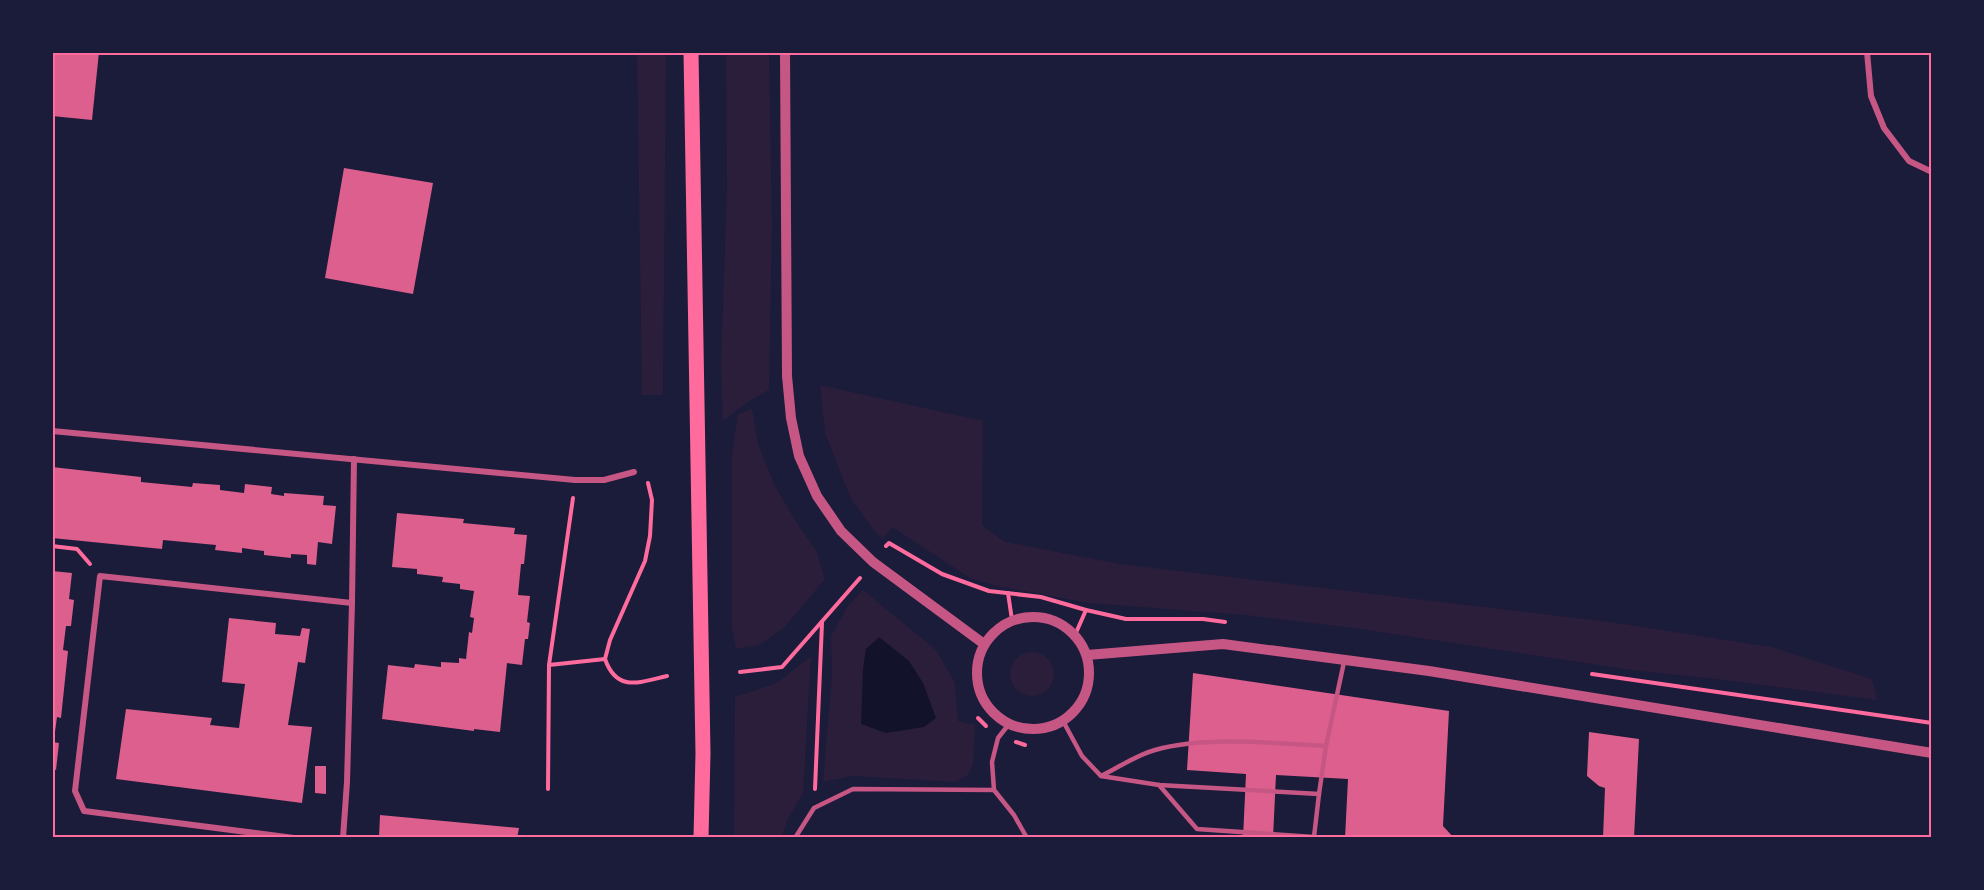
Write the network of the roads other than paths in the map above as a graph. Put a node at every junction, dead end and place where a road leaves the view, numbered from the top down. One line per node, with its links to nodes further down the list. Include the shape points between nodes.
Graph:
1 (691, 52): 22 (main road, via 703,753)
2 (785, 52): 9 (street, via 787,376 799,456 817,496 841,531 873,562)
3 (1867, 52): 4 (street, via 1871,96 1884,128 1909,161)
4 (1932, 172)
5 (52, 431): 6 (street)
6 (354, 459): 7 (street, via 575,480 604,480); 8 (street)
7 (634, 472)
8 (352, 603): 20 (street, via 100,576 75,791 84,811); 21 (street)
9 (984, 644): 10 (street, via 1012,620 1029,616 1048,618 1075,635); 13 (street, via 977,662 982,698 993,713)
10 (1087, 655): 11 (street, via 1222,644); 12 (street, via 1086,692)
11 (1344, 660): 14 (lane); 15 (street)
12 (1063, 721): 13 (street, via 1027,729); 16 (lane, via 1082,756)
13 (1009, 724): 18 (lane, via 998,738 992,762)
14 (1326, 746): 16 (lane, via 1183,743 1152,750); 19 (lane)
15 (1932, 753)
16 (1101, 776): 17 (lane)
17 (1159, 785): 19 (lane); 19 (lane, via 1197,830 1314,837)
18 (993, 790): 23 (lane, via 853,789 814,808); 24 (lane)
19 (1318, 794)
20 (294, 837)
21 (343, 837)
22 (701, 837)
23 (795, 837)
24 (1027, 837)

